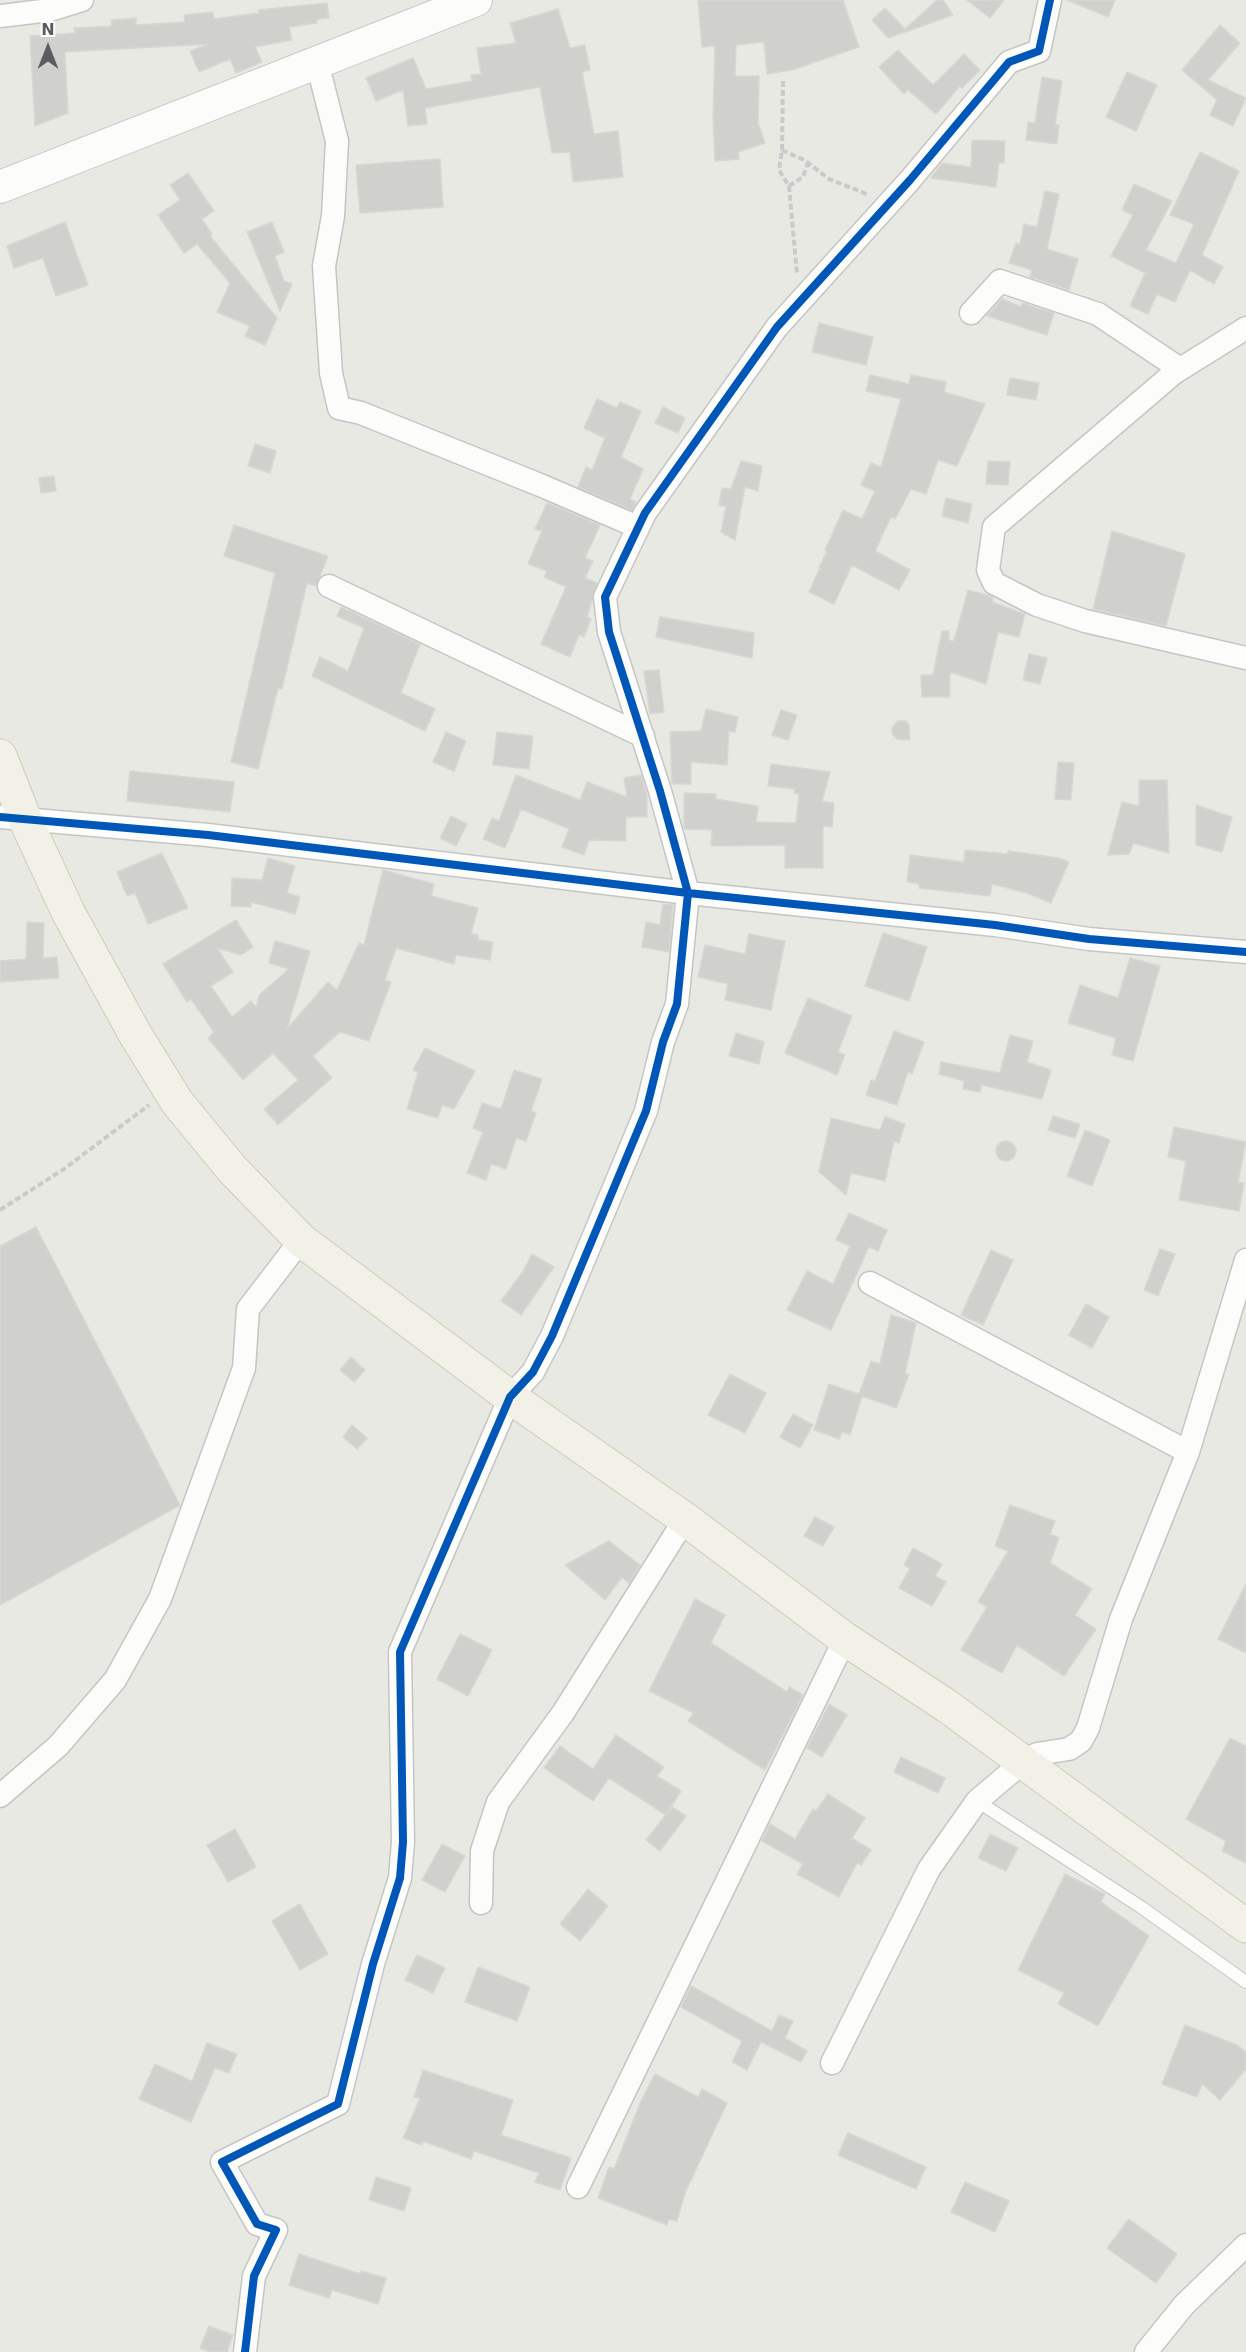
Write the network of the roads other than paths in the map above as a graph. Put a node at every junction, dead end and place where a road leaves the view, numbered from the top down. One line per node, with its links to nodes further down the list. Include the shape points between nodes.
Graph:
1 (82, 0): 4 (street)
2 (476, 0): 6 (street)
3 (1050, 0): 11 (street, via 1039,51 1009,62 777,327)
4 (50, 5): 5 (street)
5 (0, 16)
6 (317, 62): 7 (street); 11 (street, via 337,141 333,216 324,266 331,373 339,408 361,413)
7 (0, 187)
8 (971, 313): 10 (street, via 1000,281 1098,314)
9 (1246, 328): 10 (street)
10 (1180, 369): 13 (street, via 994,527 988,570 994,583 1037,605 1085,621)
11 (638, 527): 14 (street, via 604,597 609,632)
12 (329, 586): 14 (street)
13 (1246, 658)
14 (643, 736): 17 (street)
15 (0, 756): 16 (main road)
16 (12, 818): 17 (street, via 208,835); 19 (main road, via 169,1090 232,1169)
17 (688, 894): 18 (street, via 995,925 1164,947); 22 (street, via 677,1004 646,1111 552,1336 533,1372)
18 (1246, 952)
19 (301, 1240): 22 (main road); 27 (street, via 248,1309 244,1368 160,1599 115,1680 58,1746)
20 (1246, 1260): 23 (street)
21 (870, 1283): 23 (street)
22 (510, 1397): 24 (main road); 35 (street, via 400,1652 400,1878 373,1964 338,2104 222,2162 257,2224 276,2230 254,2276)
23 (1188, 1452): 26 (street, via 1121,1620 1088,1728 1081,1741 1069,1749 1036,1754)
24 (685, 1520): 25 (main road); 29 (street, via 563,1713 498,1802 482,1851)
25 (845, 1638): 26 (main road); 33 (street)
26 (1023, 1762): 28 (street); 30 (main road)
27 (0, 1796)
28 (977, 1801): 31 (lane, via 1141,1907); 32 (street, via 929,1869)
29 (482, 1903)
30 (1246, 1926)
31 (1246, 1982)
32 (832, 2063)
33 (578, 2187)
34 (1246, 2245): 36 (street, via 1184,2306)
35 (245, 2352)
36 (1146, 2352)

